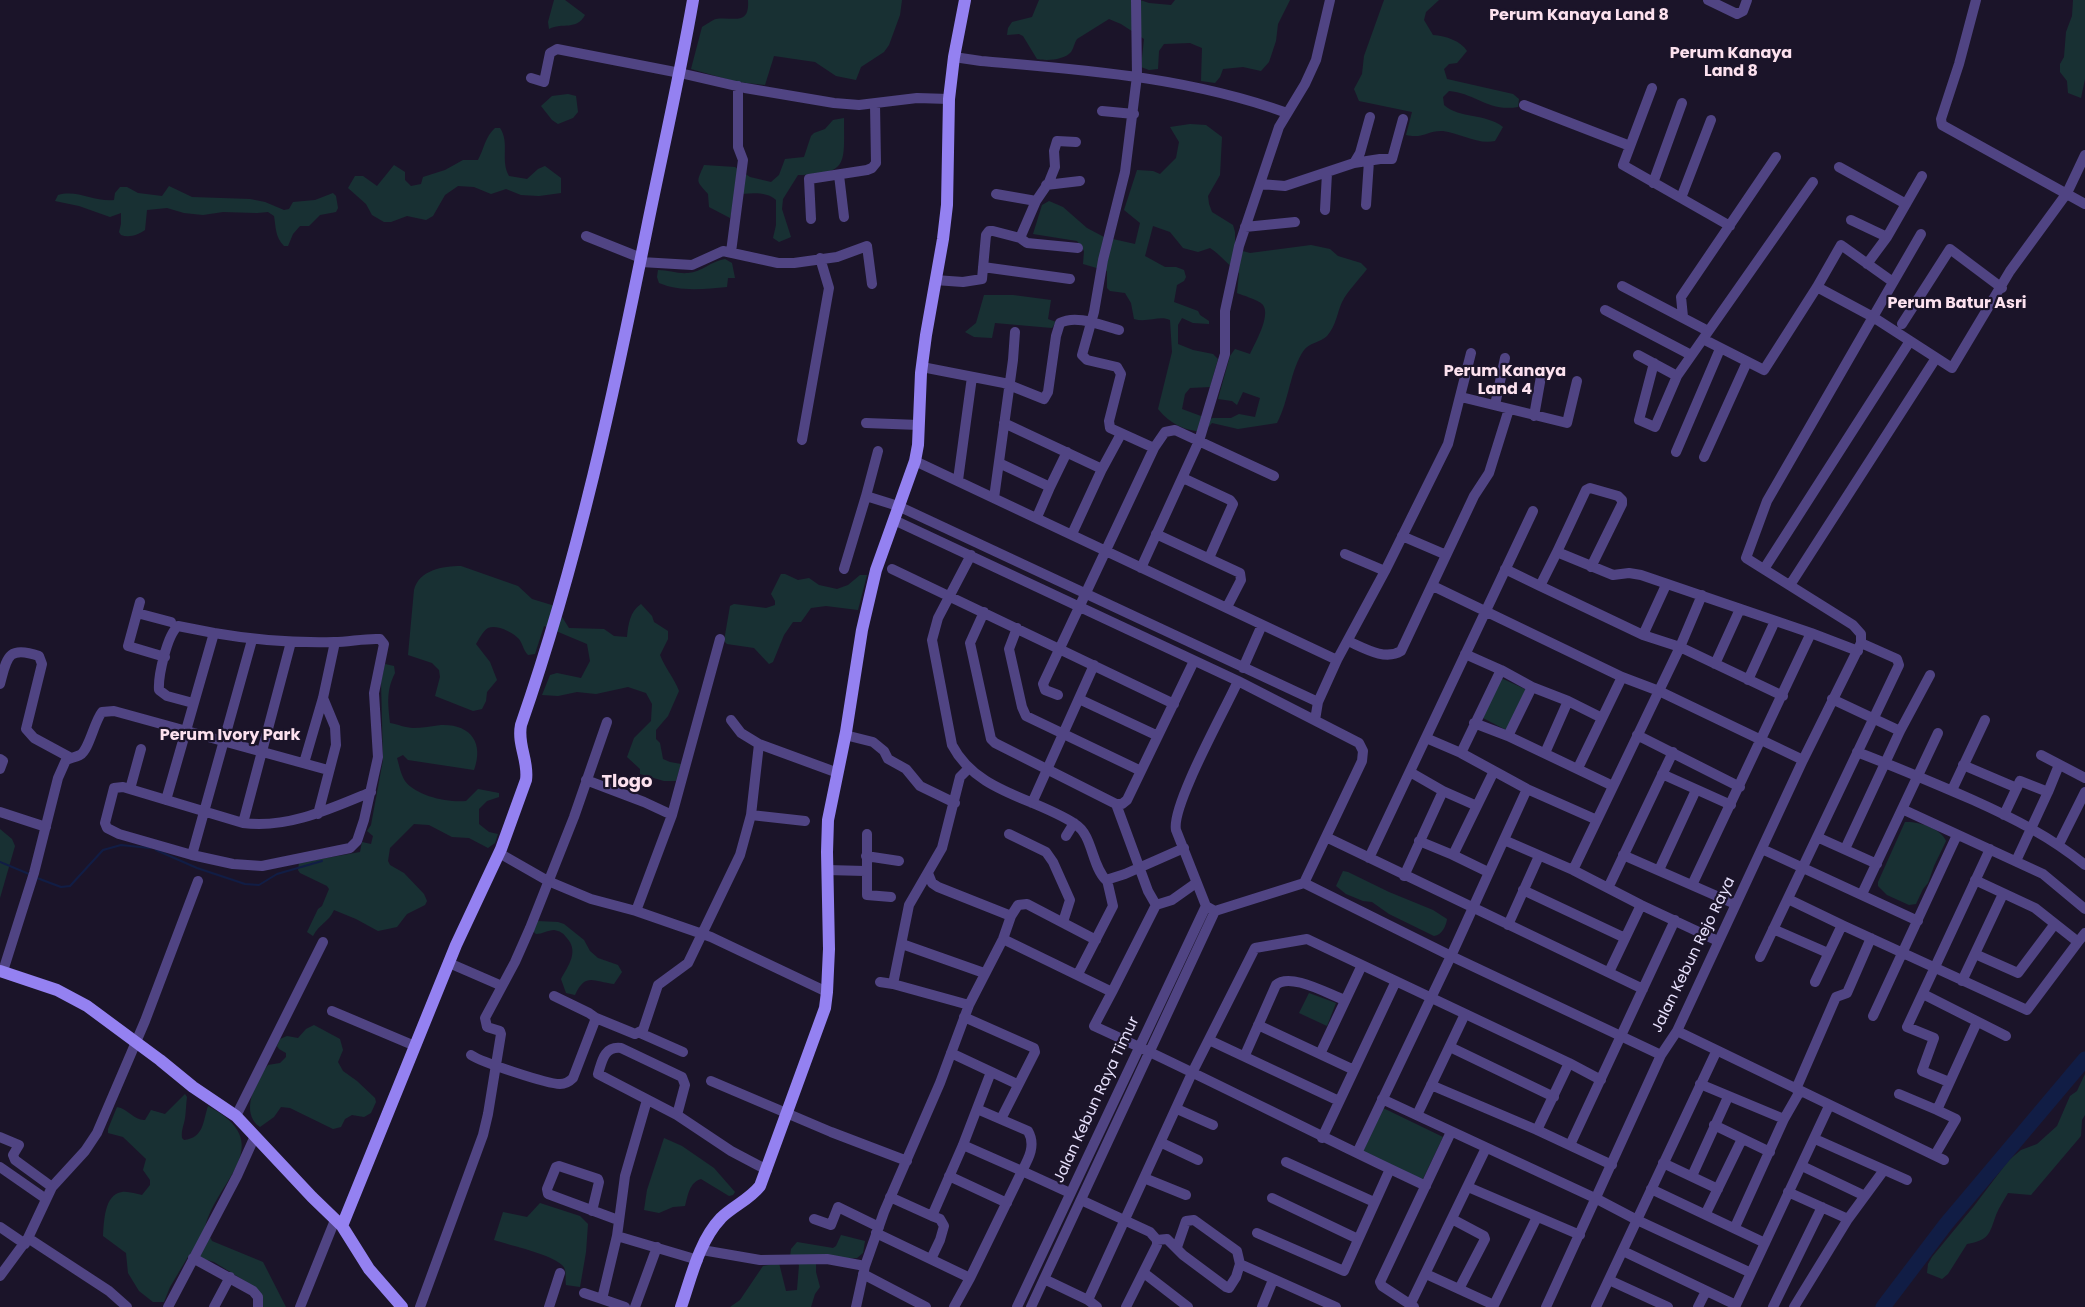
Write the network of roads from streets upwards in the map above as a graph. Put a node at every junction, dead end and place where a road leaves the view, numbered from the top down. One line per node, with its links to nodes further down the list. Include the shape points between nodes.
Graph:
1 (693, 0): 9 (street)
2 (965, 0): 8 (street)
3 (1136, 0): 10 (street)
4 (1330, 0): 19 (street, via 1316,60)
5 (1708, 0): 6 (street, via 1737,14 1743,11)
6 (1747, 0)
7 (1976, 0): 40 (street, via 1942,125)
8 (954, 57): 10 (street); 14 (street)
9 (680, 73): 11 (street, via 557,49 550,53 544,82); 12 (street); 60 (street)
10 (1137, 76): 19 (street, via 1223,92); 20 (street)
11 (531, 78)
12 (738, 86): 16 (street, via 834,103); 58 (street, via 738,147 743,160)
13 (1652, 88): 25 (street)
14 (949, 99): 16 (street, via 917,98); 64 (street, via 947,205)
15 (1682, 102): 36 (street)
16 (875, 104): 32 (street, via 874,167)
17 (1524, 105): 25 (street)
18 (1102, 111): 20 (street)
19 (1287, 112): 37 (street)
20 (1134, 114): 73 (street, via 1121,193)
21 (1370, 117): 29 (street)
22 (1403, 119): 28 (street, via 1392,159)
23 (1711, 120): 41 (street)
24 (1076, 142): 38 (street, via 1057,141 1055,167)
25 (1630, 146): 36 (street, via 1623,165)
26 (2085, 154): 40 (street)
27 (1776, 157): 51 (street)
28 (1369, 161): 29 (street); 45 (street)
29 (1354, 163): 31 (street)
30 (1839, 167): 43 (street)
31 (1327, 173): 37 (street, via 1285,186); 46 (street)
32 (839, 174): 47 (street); 48 (street, via 809,179)
33 (1922, 176): 43 (street)
34 (1080, 181): 38 (street)
35 (1813, 182): 77 (street)
36 (1653, 183): 41 (street)
37 (1260, 184): 52 (street)
38 (1047, 185): 42 (street)
39 (996, 194): 42 (street)
40 (2067, 194): 44 (street); 69 (street)
41 (1681, 198): 51 (street)
42 (1036, 201): 56 (street)
43 (1906, 204): 55 (street)
44 (2085, 204)
45 (1365, 205)
46 (1325, 210)
47 (844, 218)
48 (811, 219)
49 (1851, 220): 55 (street)
50 (1295, 222): 52 (street)
51 (1730, 226): 71 (street, via 1681,297)
52 (1245, 227): 102 (street, via 1227,294 1226,354)
53 (1921, 234): 65 (street)
54 (585, 236): 60 (street)
55 (1887, 237): 61 (street)
56 (1020, 238): 57 (street, via 1027,243); 62 (street, via 989,231)
57 (1078, 248)
58 (731, 252): 59 (street, via 778,263); 60 (street, via 720,251 692,266)
59 (820, 258): 66 (street, via 844,255 867,246); 101 (street, via 829,288)
60 (641, 260): 277 (street, via 579,535 521,725 519,742 526,780)
61 (1867, 264): 65 (street); 68 (street, via 1841,245)
62 (983, 267): 63 (street); 64 (street, via 982,279 974,282)
63 (1070, 279)
64 (935, 280): 87 (street)
65 (1893, 282): 72 (street)
66 (872, 284)
67 (1622, 286): 71 (street)
68 (1817, 287): 72 (street); 85 (street, via 1764,370)
69 (2002, 288): 74 (street, via 1950,249); 84 (street, via 1952,368)
70 (1605, 310): 82 (street)
71 (1683, 317): 77 (street)
72 (1873, 317): 78 (street); 135 (street, via 1767,501 1746,557)
73 (1090, 321): 75 (street); 92 (street, via 1064,321 1058,326 1045,399); 100 (street, via 1082,355 1120,370 1109,424 1111,430)
74 (1902, 324)
75 (1119, 330)
76 (1015, 332): 92 (street)
77 (1705, 335): 79 (street); 82 (street)
78 (1910, 342): 84 (street); 135 (street)
79 (1720, 349): 85 (street); 106 (street)
80 (1471, 352): 93 (street)
81 (1638, 355): 86 (street)
82 (1691, 355): 89 (street)
83 (1505, 358): 94 (street)
84 (1936, 358): 139 (street)
85 (1747, 362): 107 (street)
86 (1654, 363): 89 (street); 89 (street, via 1640,420 1655,427)
87 (922, 367): 90 (street); 99 (street)
88 (1542, 371): 96 (street)
89 (1677, 376)
90 (972, 377): 92 (street); 113 (street)
91 (1577, 381): 96 (street, via 1567,423)
92 (1009, 385): 98 (street)
93 (1461, 397): 94 (street); 123 (street, via 1448,444)
94 (1495, 405): 95 (street)
95 (1509, 409): 96 (street); 140 (street, via 1489,473 1474,496)
96 (1534, 416)
97 (866, 423): 99 (street)
98 (1004, 423): 105 (street); 109 (street)
99 (919, 425): 108 (street)
100 (1121, 434): 103 (street); 110 (street)
101 (802, 440)
102 (1199, 441): 103 (street, via 1168,430); 111 (street); 112 (street)
103 (1154, 448): 124 (street)
104 (878, 452): 115 (street)
105 (1067, 452): 110 (street); 114 (street)
106 (1676, 452)
107 (1704, 457)
108 (915, 461): 113 (street); 117 (street)
109 (999, 463): 114 (street); 116 (street)
110 (1102, 469): 121 (street)
111 (1274, 476)
112 (1183, 478): 122 (street); 129 (street, via 1233,502)
113 (958, 480): 116 (street)
114 (1050, 487): 119 (street)
115 (866, 496): 117 (street); 132 (street)
116 (994, 498): 119 (street)
117 (898, 506): 120 (street); 141 (street)
118 (1533, 511): 134 (street)
119 (1037, 518): 121 (street)
120 (894, 520): 128 (street); 199 (street, via 876,570)
121 (1072, 534): 124 (street)
122 (1156, 534): 129 (street); 131 (street)
123 (1402, 536): 127 (street); 136 (street)
124 (1105, 551): 131 (street); 141 (street)
125 (1557, 552): 130 (street); 130 (street, via 1584,491 1590,488 1618,496 1622,504); 137 (street)
126 (1345, 554): 136 (street)
127 (1444, 554)
128 (971, 555): 142 (street); 144 (street)
129 (1209, 558): 145 (street, via 1241,575)
130 (1591, 567): 138 (street, via 1613,575 1641,575)
131 (1142, 568): 145 (street)
132 (844, 569)
133 (892, 569): 142 (street)
134 (1505, 569): 137 (street); 147 (street)
135 (1764, 569): 139 (street)
136 (1384, 572): 158 (street)
137 (1540, 585): 155 (street)
138 (1666, 585): 143 (street); 155 (street)
139 (1790, 585): 162 (street, via 1853,625 1861,634)
140 (1433, 586): 147 (street); 158 (street, via 1397,653 1381,654)
141 (1087, 594): 144 (street); 170 (street)
142 (948, 595): 148 (street); 221 (street, via 934,628 932,644 952,745)
143 (1702, 595): 146 (street); 161 (street)
144 (1081, 606): 163 (street); 167 (street)
145 (1227, 607): 151 (street)
146 (1740, 609): 149 (street); 168 (street)
147 (1485, 610): 164 (street); 173 (street)
148 (984, 612): 152 (street); 222 (street, via 970,643 989,736 995,743)
149 (1775, 621): 154 (street); 174 (street)
150 (171, 622): 165 (street, via 139,608 128,646)
151 (1262, 625): 166 (street); 170 (street)
152 (1017, 628): 163 (street); 198 (street, via 1009,649 1024,713)
153 (214, 633): 157 (street); 165 (street, via 176,627); 186 (street)
154 (1811, 633): 162 (street); 180 (street)
155 (1643, 635): 161 (street)
156 (720, 639): 256 (street)
157 (252, 640): 159 (street); 205 (street)
158 (1348, 641): 166 (street)
159 (291, 642): 160 (street); 208 (street)
160 (335, 642): 181 (street); 242 (street, via 378,639 384,644 374,693 378,757)
161 (1680, 647): 168 (street); 178 (street)
162 (1859, 647): 183 (street, Jalan Kebun Rejo Raya); 189 (street, via 1899,663)
163 (1059, 648): 169 (street); 179 (street, via 1043,684 1045,690)
164 (1465, 654): 171 (street); 203 (street)
165 (165, 657): 186 (street, via 160,691)
166 (1337, 660): 185 (street)
167 (1194, 661): 175 (street); 187 (street)
168 (1715, 664): 174 (street)
169 (1094, 665): 182 (street); 187 (street)
170 (1243, 668): 185 (street)
171 (1501, 670): 177 (street); 194 (street)
172 (1930, 675): 196 (street)
173 (1622, 677): 178 (street); 188 (street)
174 (1748, 680): 180 (street)
175 (1238, 681): 191 (street); 273 (street, via 1176,814 1175,825)
176 (0, 684): 214 (street, via 9,655 20,651 39,656 42,664 26,729 34,738)
177 (1532, 687): 184 (street); 202 (street)
178 (1659, 691): 200 (street); 204 (street)
179 (1058, 695)
180 (1783, 696): 204 (street)
181 (323, 698): 217 (street); 225 (street, via 335,727 336,745)
182 (1079, 699): 198 (street); 201 (street)
183 (1832, 699): 189 (street); 216 (street, Jalan Kebun Rejo Raya)
184 (1568, 700): 188 (street); 212 (street)
185 (1318, 702): 191 (street)
186 (193, 703): 195 (street)
187 (1174, 704): 201 (street)
188 (1602, 718): 223 (street)
189 (1874, 719): 196 (street); 210 (street)
190 (731, 720): 206 (street, via 741,733)
191 (1314, 720): 268 (street, via 1357,741 1363,751 1362,761)
192 (1985, 720): 219 (street)
193 (607, 722): 233 (street)
194 (1474, 723): 202 (street); 211 (street)
195 (185, 731): 205 (street); 214 (street, via 104,711 95,722 84,752); 245 (street)
196 (1900, 731): 218 (street)
197 (1938, 733): 231 (street)
198 (1062, 734): 222 (street); 226 (street)
199 (845, 735): 229 (street); 246 (street, via 873,742 920,786)
200 (1637, 735): 209 (street); 234 (street)
201 (1158, 736): 226 (street)
202 (1508, 736): 212 (street)
203 (1426, 738): 211 (street); 228 (street)
204 (1762, 739): 216 (street); 235 (street)
205 (225, 741): 208 (street); 253 (street)
206 (759, 744): 229 (street); 257 (street)
207 (141, 749): 237 (street)
208 (261, 752): 217 (street); 260 (street)
209 (1673, 752): 230 (street); 235 (street)
210 (1857, 752): 218 (street); 269 (street)
211 (1461, 753): 227 (street)
212 (1545, 753): 223 (street)
213 (2041, 755): 220 (street)
214 (71, 758): 262 (street, via 63,764)
215 (0, 759): 224 (street)
216 (1803, 760): 274 (street, Jalan Kebun Rejo Raya)
217 (304, 763): 225 (street)
218 (1885, 763): 231 (street); 275 (street)
219 (1963, 765): 236 (street); 240 (street)
220 (2059, 765): 232 (street); 243 (street)
221 (969, 768): 246 (street, via 960,777); 247 (street, via 990,785)
222 (1046, 768): 247 (street); 248 (street)
223 (1578, 768): 234 (street)
224 (0, 769)
225 (328, 770): 254 (street)
226 (1141, 771): 248 (street, via 1127,800)
227 (1494, 771): 238 (street); 250 (street)
228 (1410, 772): 241 (street); 283 (street)
229 (838, 773): 290 (street, via 828,820)
230 (1662, 774): 239 (street); 280 (street)
231 (1918, 775): 240 (street); 251 (street)
232 (2085, 778)
233 (586, 780): 256 (street); 300 (street)
234 (1612, 786): 259 (street)
235 (1740, 787): 249 (street)
236 (2017, 788): 243 (street, via 2021,780); 255 (street)
237 (130, 789): 245 (street); 278 (street, via 113,790 107,828)
238 (1527, 789): 259 (street); 270 (street)
239 (1696, 790): 249 (street); 292 (street)
240 (1952, 790): 255 (street)
241 (1443, 791): 250 (street); 271 (street)
242 (371, 792): 254 (street); 278 (street, via 357,841 350,848 262,866)
243 (2048, 792): 263 (street)
244 (2085, 792): 272 (street)
245 (166, 800): 253 (street)
246 (955, 803): 295 (street, via 942,848)
247 (1032, 803): 261 (street)
248 (1116, 804): 288 (street)
249 (1731, 805): 303 (street)
250 (1477, 806): 279 (street)
251 (1902, 809): 266 (street); 286 (street)
252 (0, 812): 262 (street)
253 (204, 812): 260 (street); 278 (street)
254 (318, 814): 260 (street, via 277,823)
255 (2004, 814): 263 (street)
256 (672, 815): 316 (street)
257 (751, 815): 258 (street); 325 (street, via 732,872)
258 (805, 820)
259 (1597, 820): 291 (street)
260 (243, 823)
261 (1074, 823): 267 (street); 297 (street, via 1082,830)
262 (46, 827): 342 (street)
263 (2031, 828): 272 (street); 285 (street)
264 (867, 834): 281 (street)
265 (1009, 834): 320 (street, via 1046,852 1053,862 1070,900)
266 (1957, 834): 276 (street); 319 (street)
267 (1066, 836)
268 (1326, 837): 283 (street); 302 (street)
269 (1817, 837): 275 (street); 289 (street)
270 (1504, 840): 282 (street); 294 (street)
271 (1419, 841): 279 (street); 296 (street)
272 (2059, 844): 287 (street)
273 (1184, 848): 288 (street); 301 (street)
274 (1762, 849): 289 (street); 310 (street, Jalan Kebun Rejo Raya)
275 (1845, 849): 286 (street)
276 (1990, 849): 285 (street); 298 (street)
277 (499, 853): 300 (street); 339 (street)
278 (192, 855)
279 (1453, 855): 294 (street)
280 (1623, 855): 292 (street); 304 (street)
281 (866, 856): 284 (street); 293 (street)
282 (1539, 856): 291 (street); 305 (street)
283 (1369, 858): 296 (street)
284 (899, 861)
285 (2016, 861): 315 (street, via 2043,874)
286 (1877, 864): 306 (street)
287 (2085, 865)
288 (1138, 868): 297 (street); 311 (street)
289 (1802, 868): 306 (street); 309 (street)
290 (827, 870): 293 (street); 353 (street)
291 (1573, 870): 304 (street)
292 (1659, 870): 303 (street)
293 (865, 871): 308 (street, via 867,895)
294 (1488, 872): 314 (street)
295 (928, 873): 317 (street, via 932,883); 333 (street, via 909,904)
296 (1404, 876): 314 (street)
297 (1107, 880): 330 (street, via 1113,906)
298 (1975, 880): 307 (street); 341 (street)
299 (198, 881): 372 (street)
300 (548, 881): 316 (street, via 591,899); 351 (street)
301 (1197, 883): 311 (street, via 1172,900); 313 (street)
302 (1304, 883): 313 (street); 337 (street)
303 (1692, 885): 310 (street)
304 (1608, 888): 312 (street)
305 (1523, 890): 321 (street); 326 (street)
306 (1862, 894): 319 (street)
307 (2003, 894): 323 (street, via 2035,908); 336 (street)
308 (891, 897)
309 (1788, 900): 322 (street); 324 (street)
310 (1735, 904): 331 (street, Jalan Kebun Rejo Raya)
311 (1156, 905): 354 (street)
312 (1641, 905): 318 (street); 326 (street)
313 (1211, 908): 374 (street, Jalan Kebun Raya Timur); 377 (street, Jalan Kebun Raya Timur)
314 (1472, 908): 321 (street); 337 (street)
315 (2085, 909)
316 (636, 911): 325 (street)
317 (1011, 916): 320 (street, via 1022,903); 329 (street)
318 (1675, 920): 331 (street); 352 (street)
319 (1918, 921): 335 (street)
320 (1063, 922): 330 (street)
321 (1508, 925): 343 (street)
322 (1842, 925): 327 (street); 334 (street)
323 (2054, 925): 328 (street); 336 (street, via 2018,973)
324 (1773, 929): 334 (street); 338 (street)
325 (701, 934): 353 (street); 368 (street, via 688,963 658,985)
326 (1625, 938): 343 (street)
327 (1871, 938): 335 (street); 397 (street, via 1847,993 1836,997)
328 (2081, 938): 347 (street, via 2027,1010)
329 (1003, 939): 344 (street); 345 (street)
330 (1096, 940): 345 (street)
331 (1718, 941): 367 (street, Jalan Kebun Rejo Raya)
332 (323, 942): 411 (street)
333 (902, 944): 344 (street); 350 (street)
334 (1828, 953): 349 (street)
335 (1904, 953): 341 (street); 362 (street)
336 (1975, 954): 347 (street)
337 (1451, 956): 357 (street); 369 (street)
338 (1760, 957)
339 (448, 963): 351 (street); 373 (street)
340 (1362, 965): 346 (street); 358 (street); 371 (street, via 1304,939 1255,948)
341 (1935, 967): 347 (street); 355 (street)
342 (1, 971): 372 (street, via 57,990 87,1006)
343 (1609, 972): 352 (street)
344 (984, 973): 359 (street)
345 (1078, 974): 354 (street)
346 (1396, 981): 357 (street); 387 (street)
347 (1962, 981)
348 (880, 982): 350 (street)
349 (1815, 982)
350 (893, 984): 359 (street)
351 (502, 986): 385 (street, via 485,1018 487,1027 501,1034)
352 (1643, 989): 369 (street)
353 (827, 992): 408 (street)
354 (1112, 992): 374 (street, via 1094,1026)
355 (1923, 994): 365 (street); 393 (street, via 1907,1027 1934,1038 1922,1071)
356 (554, 996): 364 (street)
357 (1431, 997): 361 (street); 401 (street)
358 (1345, 1000): 366 (street, via 1294,980 1280,981); 380 (street)
359 (969, 1005): 363 (street)
360 (332, 1011): 373 (street)
361 (1465, 1014): 375 (street); 384 (street)
362 (1873, 1016)
363 (964, 1017): 379 (street); 394 (street, via 1034,1048)
364 (596, 1018): 368 (street); 386 (street)
365 (1977, 1023): 370 (street); 393 (street)
366 (1258, 1025): 380 (street); 382 (street)
367 (1677, 1031): 378 (street); 383 (street, Jalan Kebun Rejo Raya)
368 (640, 1033): 376 (street)
369 (1620, 1036): 383 (street); 391 (street)
370 (2006, 1036)
371 (1209, 1040): 382 (street); 389 (street)
372 (136, 1042): 411 (street); 445 (street, via 98,1132)
373 (415, 1046): 471 (street)
374 (1138, 1047): 377 (street); 450 (street, Jalan Kebun Raya Timur)
375 (1450, 1047): 396 (street); 399 (street)
376 (683, 1052)
377 (1150, 1052): 389 (street); 457 (street, Jalan Kebun Raya Timur)
378 (1716, 1052): 395 (street); 397 (street)
379 (951, 1053): 388 (street); 430 (street)
380 (1320, 1054): 387 (street)
381 (471, 1055): 385 (street)
382 (1245, 1055): 403 (street)
383 (1661, 1055): 433 (street, Jalan Kebun Rejo Raya)
384 (1569, 1063): 391 (street); 399 (street)
385 (495, 1064): 386 (street, via 562,1084 573,1078); 516 (street, via 483,1135)
386 (578, 1066): 390 (street)
387 (1354, 1070): 403 (street)
388 (991, 1072): 394 (street); 405 (street)
389 (1192, 1073): 406 (street); 420 (street)
390 (598, 1074): 402 (street); 409 (street, via 607,1052 617,1047 673,1071 686,1085)
391 (1600, 1080): 425 (street)
392 (711, 1081): 408 (street)
393 (1949, 1082): 407 (street)
394 (1017, 1084): 412 (street)
395 (1700, 1084): 400 (street); 432 (street)
396 (1431, 1085): 410 (street); 416 (street)
397 (1798, 1090): 404 (street); 413 (street)
398 (1899, 1094): 407 (street)
399 (1554, 1096): 416 (street)
400 (1728, 1097): 413 (street); 415 (street)
401 (1382, 1099): 410 (street); 428 (street)
402 (647, 1100): 409 (street); 468 (street, via 625,1176)
403 (1339, 1101): 420 (street)
404 (1829, 1106): 407 (street, via 1940,1157 1956,1119); 422 (street)
405 (977, 1109): 412 (street); 424 (street)
406 (1177, 1109): 414 (street); 423 (street)
407 (1937, 1110)
408 (788, 1112): 430 (street); 437 (street)
409 (677, 1115): 437 (street)
410 (1417, 1115): 417 (street)
411 (237, 1116): 418 (street)
412 (1001, 1119): 439 (street, via 1025,1128 1031,1137 1032,1148)
413 (1784, 1119): 427 (street)
414 (1214, 1125)
415 (1714, 1125): 421 (street); 441 (street)
416 (1537, 1130): 425 (street)
417 (1451, 1132): 426 (street); 444 (street)
418 (255, 1136): 471 (street); 486 (street)
419 (0, 1137): 445 (street, via 19,1145 13,1155 15,1160)
420 (1322, 1138): 428 (street)
421 (1742, 1139): 427 (street); 448 (street)
422 (1815, 1139): 434 (street); 438 (street)
423 (1162, 1143): 429 (street); 442 (street)
424 (963, 1145): 439 (street); 440 (street)
425 (1570, 1145): 433 (street)
426 (1486, 1148): 446 (street); 455 (street)
427 (1770, 1152): 473 (street)
428 (1357, 1153): 436 (street)
429 (1198, 1160)
430 (906, 1161): 453 (street)
431 (1286, 1162): 458 (street)
432 (1664, 1163): 441 (street); 447 (street)
433 (1612, 1165): 455 (street, Jalan Kebun Rejo Raya)
434 (1802, 1166): 449 (street); 452 (street)
435 (0, 1167): 456 (street)
436 (1389, 1169): 444 (street); 458 (street)
437 (767, 1170): 485 (street, via 754,1194 715,1225)
438 (1884, 1170): 443 (street); 452 (street)
439 (1022, 1171): 450 (street); 459 (street)
440 (949, 1176): 459 (street); 463 (street)
441 (1692, 1176): 448 (street)
442 (1144, 1178): 451 (street); 470 (street)
443 (1907, 1180)
444 (1426, 1186): 507 (street, via 1380,1282)
445 (52, 1187): 456 (street)
446 (1468, 1187): 464 (street); 466 (street)
447 (1651, 1189): 462 (street); 469 (street)
448 (1718, 1189): 462 (street)
449 (1788, 1192): 460 (street); 481 (street)
450 (1070, 1193): 524 (street, Jalan Kebun Raya Timur)
451 (1186, 1195)
452 (1865, 1196): 467 (street)
453 (890, 1197): 463 (street); 474 (street)
454 (1272, 1198): 478 (street)
455 (1597, 1198): 469 (street); 476 (street, Jalan Kebun Rejo Raya)
456 (46, 1199): 480 (street)
457 (1081, 1200): 470 (street); 497 (street, Jalan Kebun Raya Timur)
458 (1374, 1202): 478 (street)
459 (1007, 1203): 496 (street)
460 (1822, 1207): 467 (street); 534 (street)
461 (592, 1211): 461 (street, via 548,1194 556,1167 598,1179); 468 (street)
462 (1706, 1213): 473 (street)
463 (932, 1216): 487 (street, via 944,1226)
464 (1536, 1217): 476 (street); 508 (street)
465 (813, 1219): 474 (street, via 831,1225 838,1207)
466 (1452, 1219): 493 (street); 500 (street, via 1484,1236)
467 (1848, 1219): 535 (street)
468 (618, 1220): 477 (street)
469 (1637, 1220): 484 (street); 490 (street)
470 (1124, 1221): 479 (street, via 1150,1232); 506 (street)
471 (338, 1223): 514 (street); 515 (street, via 369,1269)
472 (0, 1227): 480 (street)
473 (1735, 1227): 481 (street)
474 (878, 1230): 487 (street); 489 (street)
475 (1257, 1233): 478 (street, via 1344,1271)
476 (1581, 1234): 530 (street, Jalan Kebun Rejo Raya)
477 (617, 1236): 482 (street); 503 (street)
478 (1358, 1239)
479 (1157, 1240): 483 (street, via 1167,1239); 492 (street)
480 (27, 1241): 494 (street); 510 (street, via 109,1291)
481 (1765, 1242): 490 (street)
482 (657, 1247): 485 (street); 519 (street)
483 (1177, 1247): 488 (street, via 1183,1256 1229,1288); 488 (street, via 1186,1221 1191,1219 1237,1251)
484 (1623, 1251): 499 (street); 501 (street)
485 (700, 1255): 489 (street, via 760,1260 826,1259); 520 (street)
486 (193, 1258): 495 (street); 511 (street)
487 (931, 1259): 496 (street)
488 (1240, 1264): 498 (street)
489 (862, 1267): 521 (street); 522 (street)
490 (1749, 1272): 509 (street)
491 (560, 1273): 517 (street)
492 (1144, 1273): 505 (street); 526 (street)
493 (1426, 1274): 500 (street); 507 (street)
494 (0, 1276)
495 (230, 1277): 512 (street); 513 (street, via 257,1294)
496 (970, 1278): 523 (street)
497 (1044, 1279): 506 (street); 525 (street, Jalan Kebun Raya Timur)
498 (1273, 1280): 504 (street); 528 (street)
499 (1609, 1280): 531 (street); 532 (street)
500 (1459, 1289): 508 (street)
501 (1706, 1291): 509 (street); 533 (street)
502 (584, 1293): 503 (street)
503 (602, 1299): 518 (street)
504 (1309, 1301): 529 (street)
505 (1173, 1302): 527 (street)
506 (1092, 1303)
507 (1412, 1306)
508 (1494, 1306)
509 (1735, 1306)
510 (127, 1307)
511 (168, 1307)
512 (214, 1307)
513 (258, 1307)
514 (300, 1307)
515 (402, 1307)
516 (420, 1307)
517 (549, 1307)
518 (625, 1307)
519 (635, 1307)
520 (681, 1307)
521 (856, 1307)
522 (926, 1307)
523 (954, 1307)
524 (1017, 1307)
525 (1031, 1307)
526 (1126, 1307)
527 (1188, 1307)
528 (1262, 1307)
529 (1336, 1307)
530 (1546, 1307)
531 (1596, 1307)
532 (1668, 1307)
533 (1698, 1307)
534 (1773, 1307)
535 (1794, 1307)

